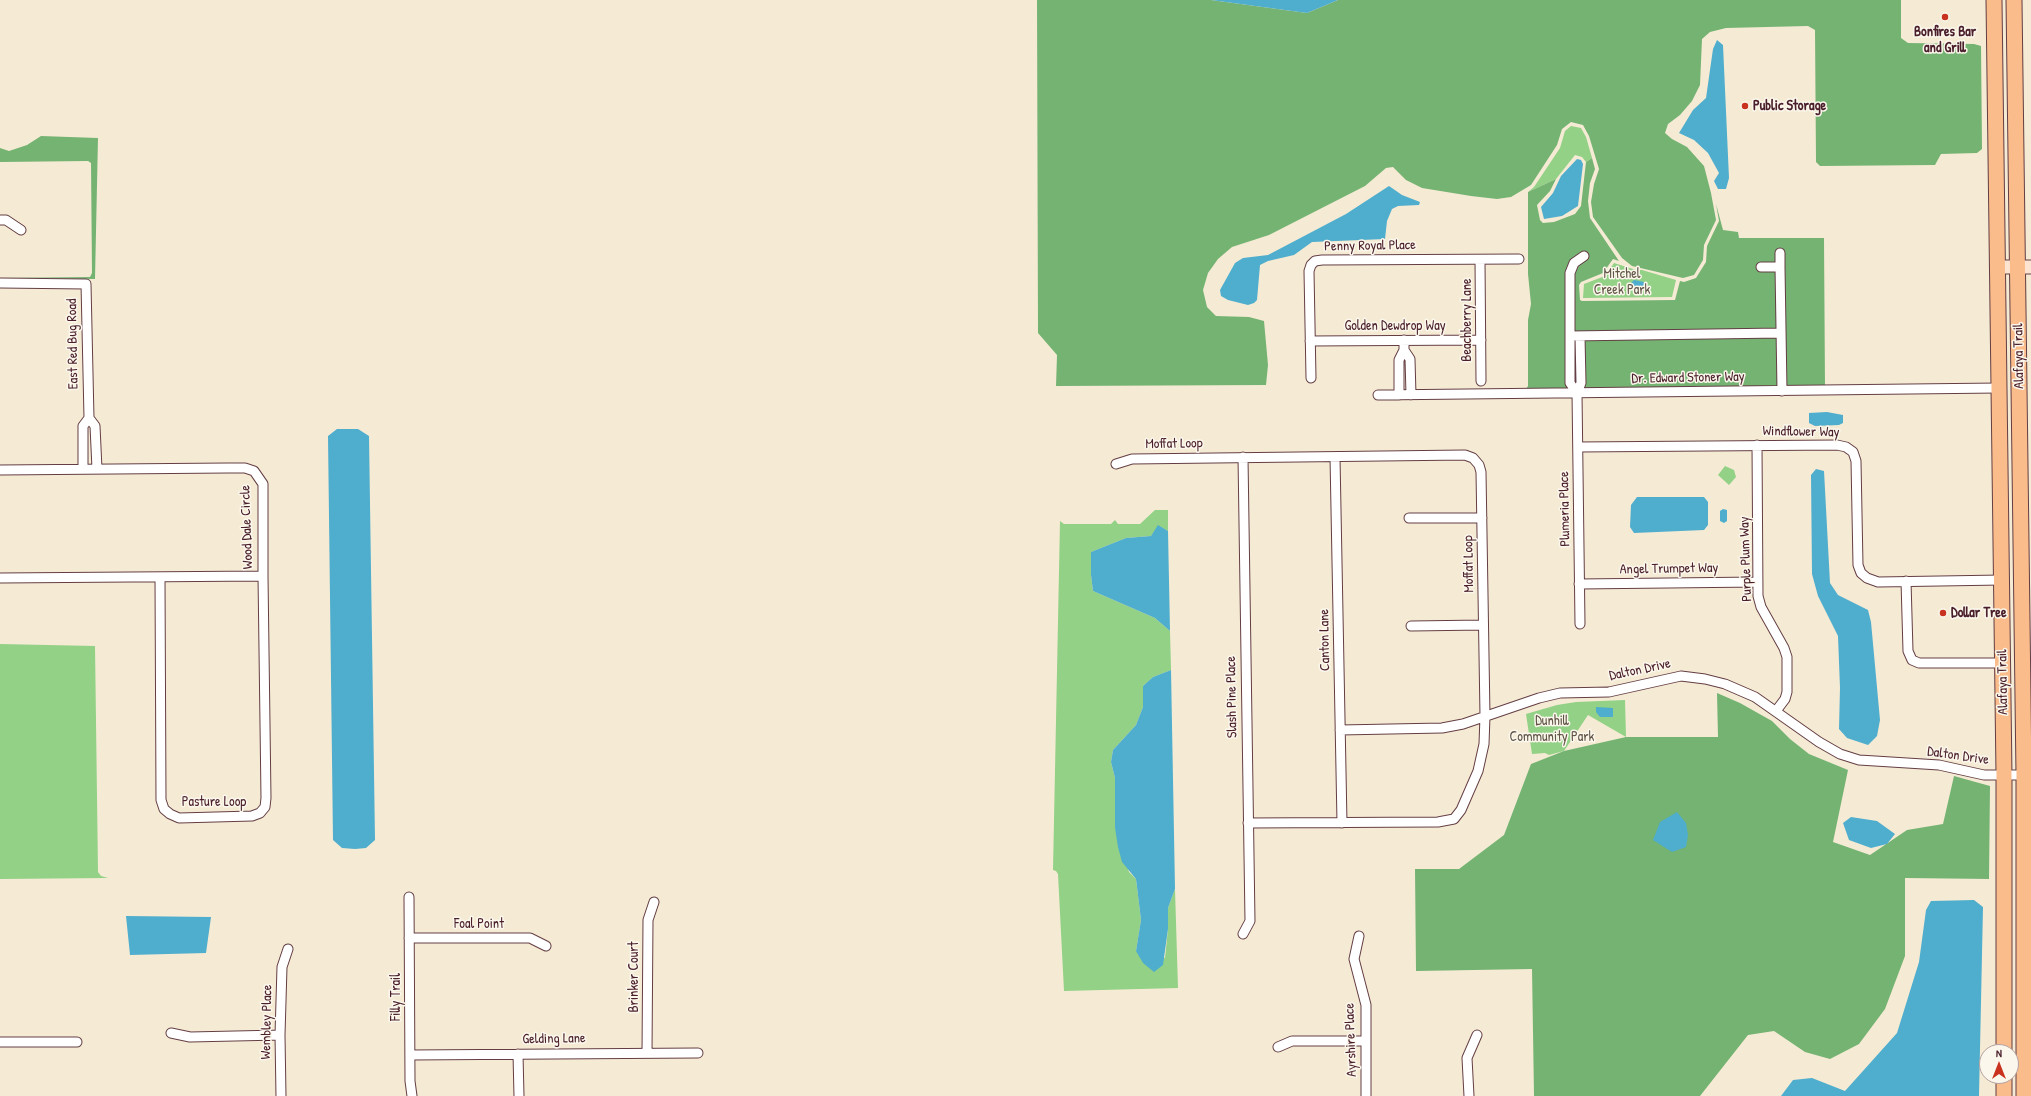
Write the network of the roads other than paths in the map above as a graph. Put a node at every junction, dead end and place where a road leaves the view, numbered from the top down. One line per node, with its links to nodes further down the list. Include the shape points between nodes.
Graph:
1 (1994, 0): 10 (main road, Alafaya Trail)
2 (2014, 0): 11 (main road, Alafaya Trail)
3 (0, 220): 4 (street, via 6,220)
4 (20, 230)
5 (1780, 253): 9 (street)
6 (1584, 256): 15 (street, via 1574,263 1570,273)
7 (1520, 259): 8 (street, Penny Royal Place)
8 (1480, 260): 18 (street, Beachberry Lane); 19 (street, Penny Royal Place, via 1315,261 1309,271)
9 (1780, 267): 12 (street); 14 (street)
10 (1998, 267): 11 (street); 29 (main road, Alafaya Trail)
11 (2024, 267): 49 (main road, Alafaya Trail)
12 (1761, 268)
13 (0, 283): 35 (street, East Red Bug Road, via 86,284)
14 (1781, 333): 16 (street); 30 (street)
15 (1570, 336): 16 (street); 23 (street)
16 (1580, 336): 24 (street)
17 (1404, 340): 18 (street, Golden Dewdrop Way); 19 (street, Golden Dewdrop Way); 20 (street)
18 (1481, 340): 28 (street, Beachberry Lane)
19 (1310, 341): 27 (street, Penny Royal Place)
20 (1404, 350): 21 (street); 22 (street)
21 (1399, 364): 22 (street); 25 (street)
22 (1410, 364): 26 (street)
23 (1570, 364): 24 (street); 31 (street, via 1570,383)
24 (1580, 364): 31 (street, via 1581,383)
25 (1399, 374): 26 (street); 33 (street)
26 (1410, 374): 34 (street)
27 (1311, 378)
28 (1481, 381)
29 (1999, 388): 30 (street, Dr. Edward Stoner Way); 46 (main road, Alafaya Trail)
30 (1782, 391): 31 (street, Dr. Edward Stoner Way)
31 (1577, 393): 34 (street, Dr. Edward Stoner Way); 39 (street, Plumeria Place)
32 (1378, 395): 33 (street, Dr. Edward Stoner Way)
33 (1399, 395): 34 (street, Dr. Edward Stoner Way)
34 (1411, 395)
35 (89, 418): 36 (street, via 84,426); 37 (street, via 95,426)
36 (84, 443): 37 (street); 43 (street)
37 (96, 443): 44 (street)
38 (1757, 445): 39 (street, Windflower Way); 54 (street, Windflower Way, via 1836,445 1846,447 1852,452 1856,461 1858,565 1861,574 1878,582); 55 (street, Purple Plum Way)
39 (1578, 447): 56 (street, Plumeria Place)
40 (1243, 457): 41 (street, Moffat Loop); 42 (street, Moffat Loop, via 1132,458); 67 (street, Slash Pine Place)
41 (1335, 457): 48 (street, Moffat Loop, via 1465,455 1473,458 1481,472); 64 (street, Canton Lane)
42 (1116, 464)
43 (84, 469): 44 (street, Wood Dale Circle); 45 (street, Wood Dale Circle)
44 (97, 469): 50 (street, Wood Dale Circle, via 245,468 254,471 263,484)
45 (0, 470)
46 (2000, 471): 49 (main road, via 2011,509 2013,559); 53 (main road, Alafaya Trail)
47 (1409, 518): 48 (street)
48 (1482, 518): 58 (street, Moffat Loop)
49 (2022, 569): 61 (main road, Alafaya Trail)
50 (263, 576): 51 (street, Wood Dale Circle); 51 (street, Pasture Loop, via 265,807 260,813 252,816 179,818 164,808 161,800)
51 (160, 577): 52 (street, Wood Dale Circle)
52 (0, 578)
53 (2002, 580): 54 (street, Windflower Way); 60 (main road, Alafaya Trail); 61 (main road, via 2009,584 2012,590 2012,631)
54 (1906, 581): 60 (street, via 1908,651 1912,660 1919,663)
55 (1758, 582): 56 (street, Angel Trumpet Way); 62 (street, Purple Plum Way, via 1761,607 1787,657 1787,692)
56 (1580, 584): 57 (street, Plumeria Place)
57 (1580, 624)
58 (1484, 625): 59 (street); 63 (street, Moffat Loop)
59 (1411, 626)
60 (2003, 663): 65 (main road, Alafaya Trail)
61 (2023, 678): 66 (main road, Alafaya Trail)
62 (1776, 711): 63 (street, Dalton Drive, via 1755,697 1725,684 1681,676 1609,692 1560,693); 65 (street, Dalton Drive, via 1819,742 1840,754 1859,760 1939,766 1984,775)
63 (1485, 716): 64 (street, Dalton Drive, via 1442,728); 68 (street, Moffat Loop, via 1484,744 1478,771 1454,819 1438,822)
64 (1340, 730): 68 (street, Canton Lane)
65 (2004, 775): 66 (street, Dalton Drive); 82 (main road, Alafaya Trail)
66 (2024, 775): 95 (main road, Alafaya Trail)
67 (1248, 823): 68 (street, Moffat Loop); 71 (street, Slash Pine Place, via 1250,921)
68 (1342, 823)
69 (409, 897): 73 (street, Filly Trail)
70 (654, 902): 84 (street, Brinker Court, via 648,920)
71 (1243, 934)
72 (1359, 936): 79 (street, Ayrshire Place, via 1354,959 1366,1005)
73 (409, 938): 74 (street, Foal Point, via 530,938); 87 (street, Filly Trail)
74 (546, 946)
75 (288, 949): 77 (street, Wembley Place, via 282,967)
76 (171, 1033): 77 (street, via 190,1037)
77 (280, 1035): 89 (street, Wembley Place)
78 (1477, 1035): 93 (street, via 1467,1058)
79 (1365, 1041): 83 (street, via 1292,1042); 92 (street, Ayrshire Place)
80 (0, 1042): 81 (street)
81 (77, 1042)
82 (2004, 1044)
83 (1278, 1047)
84 (647, 1053): 85 (street, Gelding Lane); 86 (street, Gelding Lane)
85 (698, 1053)
86 (518, 1054): 87 (street, Gelding Lane); 91 (street)
87 (410, 1055): 90 (street, Filly Trail)
88 (2004, 1084): 94 (main road)
89 (281, 1096)
90 (412, 1096)
91 (519, 1096)
92 (1366, 1096)
93 (1469, 1096)
94 (2004, 1096)
95 (2024, 1096)

